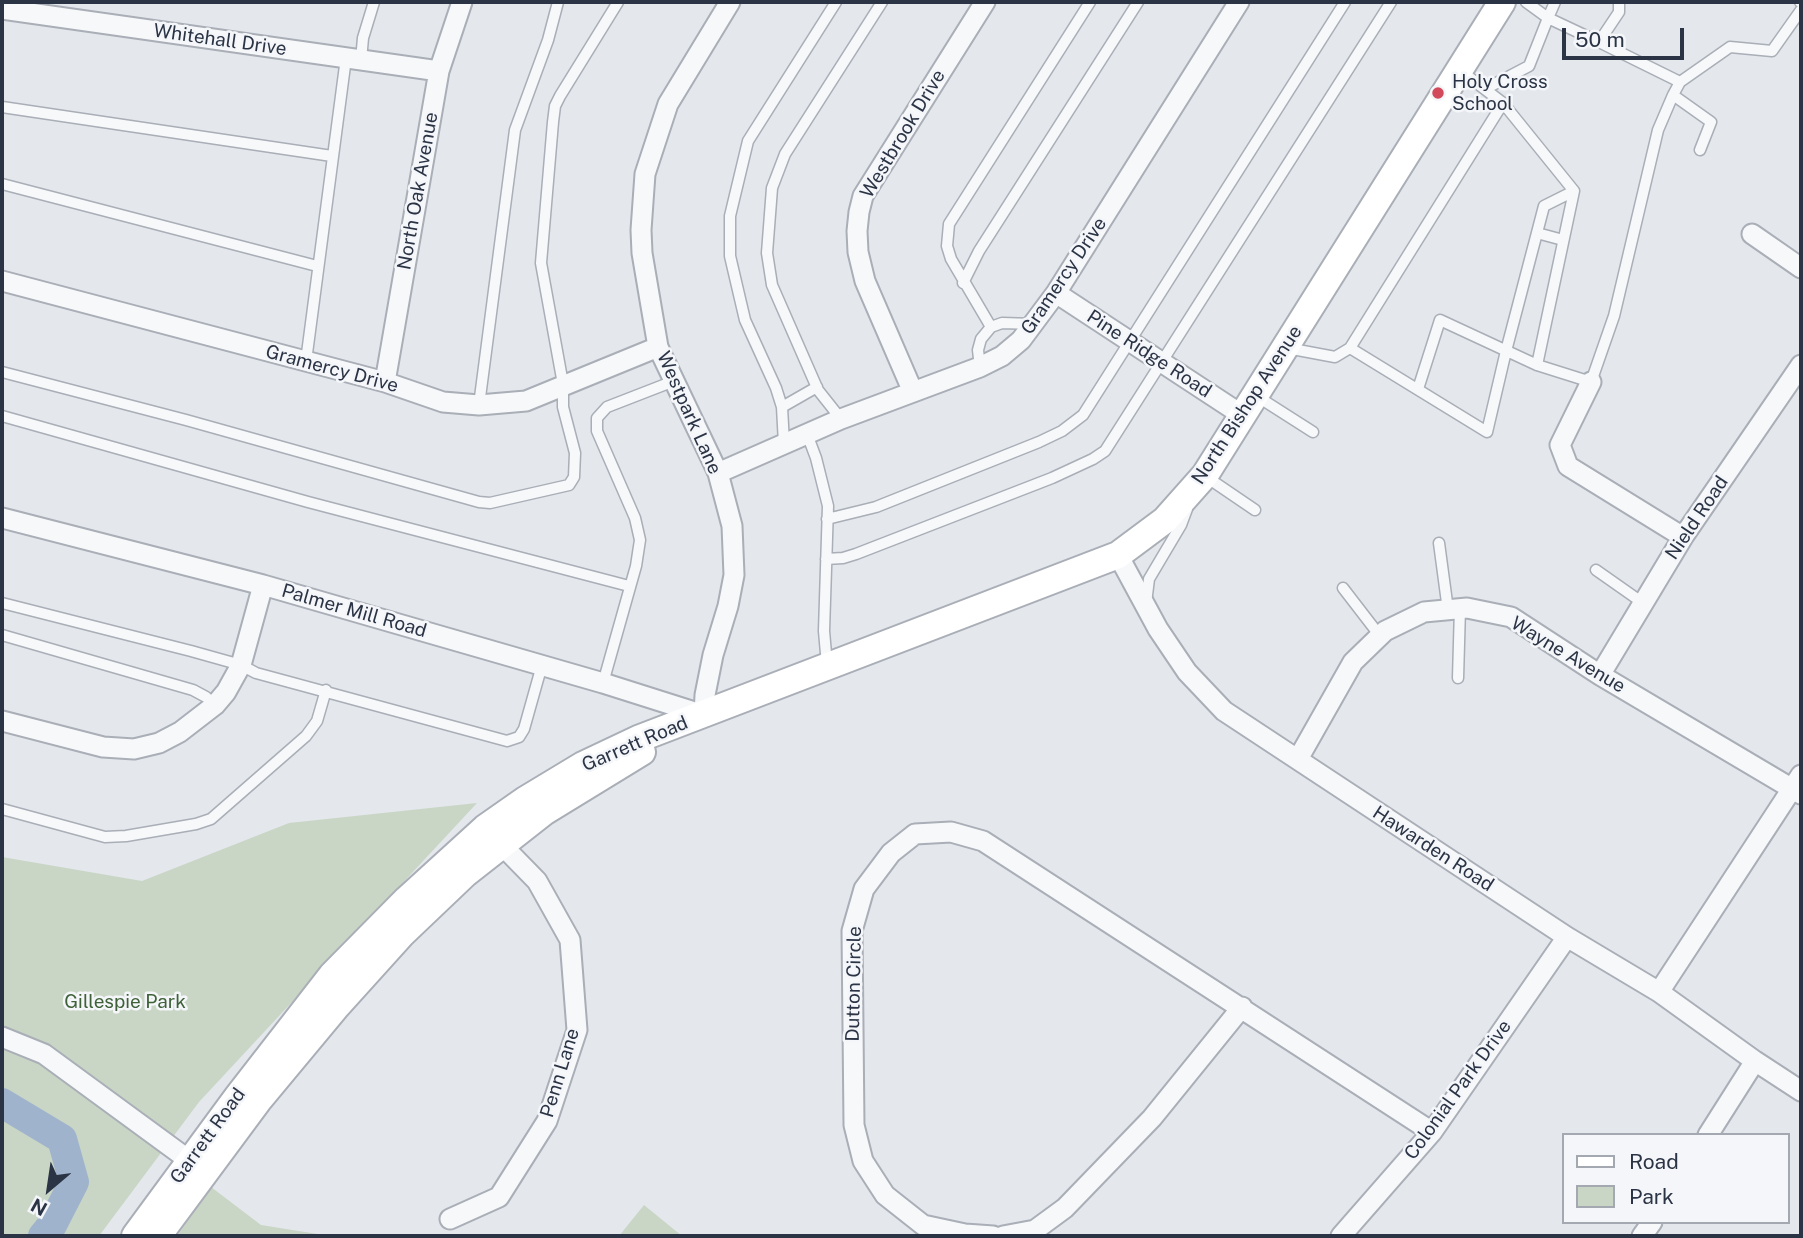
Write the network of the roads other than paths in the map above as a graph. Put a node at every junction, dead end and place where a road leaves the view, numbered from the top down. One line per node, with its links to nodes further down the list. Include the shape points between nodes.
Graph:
1 (374, 2): 23 (lane)
2 (462, 2): 25 (street, North Oak Avenue)
3 (558, 2): 63 (lane, via 515,130)
4 (618, 2): 59 (lane, via 555,106 541,263)
5 (730, 2): 46 (street, Westpark Lane, via 668,104 645,174 642,253)
6 (836, 2): 65 (lane, via 748,141 730,216 730,256 745,320)
7 (882, 2): 60 (lane, via 785,154 772,188 768,270)
8 (985, 2): 62 (street, Westbrook Drive, via 863,196 859,212 857,241 865,281)
9 (1090, 2): 41 (lane, via 950,224 947,246)
10 (1138, 2): 41 (lane)
11 (1239, 2): 42 (street, Gramercy Drive)
12 (1345, 2): 45 (lane)
13 (1391, 2): 51 (lane)
14 (1502, 2): 24 (main road, North Bishop Avenue)
15 (1526, 2): 21 (lane)
16 (1555, 2): 21 (lane)
17 (1619, 2): 22 (lane, via 1619,12)
18 (27, 7): 19 (street, Whitehall Drive); 23 (street, Whitehall Drive)
19 (2, 9)
20 (1801, 10): 26 (lane, via 1772,51 1730,47)
21 (1548, 18): 22 (lane); 27 (lane, via 1529,66)
22 (1599, 41): 26 (lane)
23 (353, 59): 25 (street, Whitehall Drive); 32 (lane)
24 (1460, 70): 27 (lane); 47 (main road, North Bishop Avenue)
25 (439, 71): 57 (street, North Oak Avenue)
26 (1680, 82): 28 (lane)
27 (1485, 89): 29 (lane)
28 (1673, 95): 31 (lane, via 1711,122); 58 (lane, via 1658,130 1614,316)
29 (1503, 103): 34 (lane); 48 (lane)
30 (2, 107): 32 (lane)
31 (1700, 149)
32 (332, 156): 38 (lane)
33 (2, 184): 38 (lane)
34 (1574, 191): 35 (lane, via 1544,206); 37 (lane)
35 (1537, 233): 37 (lane); 49 (lane)
36 (1752, 234): 39 (street)
37 (1563, 240): 52 (lane)
38 (317, 266): 50 (lane)
39 (1801, 268)
40 (2, 281): 50 (street, Gramercy Drive)
41 (963, 282): 44 (lane)
42 (1056, 293): 43 (street, Gramercy Drive); 45 (street, Pine Ridge Road)
43 (1034, 324): 44 (lane); 54 (street, Gramercy Drive, via 1002,356)
44 (991, 327): 54 (lane, via 981,339)
45 (1129, 341): 51 (street, Pine Ridge Road); 75 (lane, via 1092,404 1073,425 876,507)
46 (658, 347): 56 (street, Westpark Lane); 59 (street, Gramercy Drive)
47 (1284, 347): 48 (lane, via 1335,357); 64 (main road, North Bishop Avenue)
48 (1350, 348): 61 (lane)
49 (1506, 351): 52 (lane); 61 (lane, via 1440,320); 61 (lane, via 1488,432)
50 (306, 361): 57 (street, Gramercy Drive)
51 (1161, 362): 64 (street, Pine Ridge Road); 79 (lane, via 1114,439 1093,459 856,554)
52 (1537, 365): 58 (lane)
53 (1801, 365): 76 (street, Nield Road)
54 (980, 367): 62 (street, Gramercy Drive)
55 (2, 372): 59 (lane, via 454,497 490,503 569,485 575,453 563,407)
56 (674, 381): 71 (street, Westpark Lane); 82 (lane, via 607,407 597,418 597,431 640,540)
57 (385, 382): 63 (street, Gramercy Drive, via 443,402)
58 (1591, 382): 76 (street, via 1560,445 1568,466)
59 (563, 387): 63 (street, Gramercy Drive, via 526,401)
60 (817, 387): 65 (lane); 67 (lane)
61 (1418, 389)
62 (913, 392): 67 (street, Gramercy Drive)
63 (479, 405)
64 (1248, 405): 68 (lane); 72 (main road, North Bishop Avenue)
65 (782, 407): 70 (lane)
66 (2, 416): 82 (lane)
67 (841, 419): 69 (street, Gramercy Drive)
68 (1313, 432)
69 (807, 434): 70 (street, Gramercy Drive); 75 (lane, via 823,482)
70 (784, 444): 71 (street, Gramercy Drive)
71 (718, 473): 98 (street, Westpark Lane, via 732,526 734,575 713,655)
72 (1199, 482): 73 (lane); 78 (main road, North Bishop Avenue, via 1165,520); 86 (lane, via 1181,525 1149,579)
73 (1255, 510)
74 (2, 518): 81 (street, Palmer Mill Road)
75 (827, 519): 79 (lane)
76 (1683, 537): 85 (street, Nield Road)
77 (1439, 543): 87 (lane)
78 (1118, 555): 86 (street, Hawarden Road); 92 (main road, North Bishop Avenue)
79 (826, 559): 92 (lane)
80 (1596, 570): 85 (lane)
81 (263, 584): 90 (street, Palmer Mill Road); 91 (street)
82 (629, 586): 95 (lane)
83 (1343, 588): 89 (lane)
84 (2, 603): 91 (lane)
85 (1643, 603): 93 (street, Nield Road)
86 (1146, 607): 100 (street, Hawarden Road, via 1187,672 1224,711)
87 (1454, 609): 89 (street, Wayne Avenue, via 1424,612); 93 (street, Wayne Avenue, via 1511,617); 94 (lane)
88 (2, 635): 97 (lane, via 193,690)
89 (1380, 636): 100 (street, Wayne Avenue, via 1353,662)
90 (542, 665): 95 (street, Palmer Mill Road); 96 (lane, via 524,729 519,737 507,741)
91 (241, 666): 96 (lane); 97 (street)
92 (827, 666): 98 (main road, North Bishop Avenue)
93 (1600, 675): 101 (street, Wayne Avenue)
94 (1458, 677)
95 (603, 683): 98 (street, Palmer Mill Road)
96 (326, 690): 102 (lane, via 317,721 306,736 211,819 106,837)
97 (215, 705): 99 (street, via 180,732 134,749 103,747)
98 (704, 715): 103 (main road, Garrett Road, via 583,765 525,800)
99 (2, 721)
100 (1298, 759): 104 (street, Hawarden Road)
101 (1798, 785): 105 (street)
102 (2, 809)
103 (494, 837): 112 (main road, Garrett Road, via 407,899 332,975); 113 (street, Penn Lane, via 537,881 570,940 577,1030 547,1121 499,1198)
104 (1567, 937): 105 (street, Hawarden Road); 110 (street, Colonial Park Drive)
105 (1659, 992): 108 (street, Hawarden Road)
106 (1242, 1007): 110 (street, Dutton Circle); 116 (street, Dutton Circle, via 983,841 951,832 915,834 891,853 864,889 852,931 854,1125 863,1161 885,1195 923,1225); 117 (street, via 1152,1118 1065,1208 1035,1230)
107 (2, 1037): 112 (street, via 44,1054)
108 (1755, 1062): 109 (street, Hawarden Road); 111 (street)
109 (1801, 1091)
110 (1432, 1132): 118 (street, Colonial Park Drive)
111 (1709, 1133)
112 (197, 1167): 114 (main road, Garrett Road); 115 (main road, Garrett Road)
113 (450, 1219)
114 (135, 1236)
115 (158, 1236)
116 (993, 1236)
117 (1003, 1236)
118 (1341, 1236)

